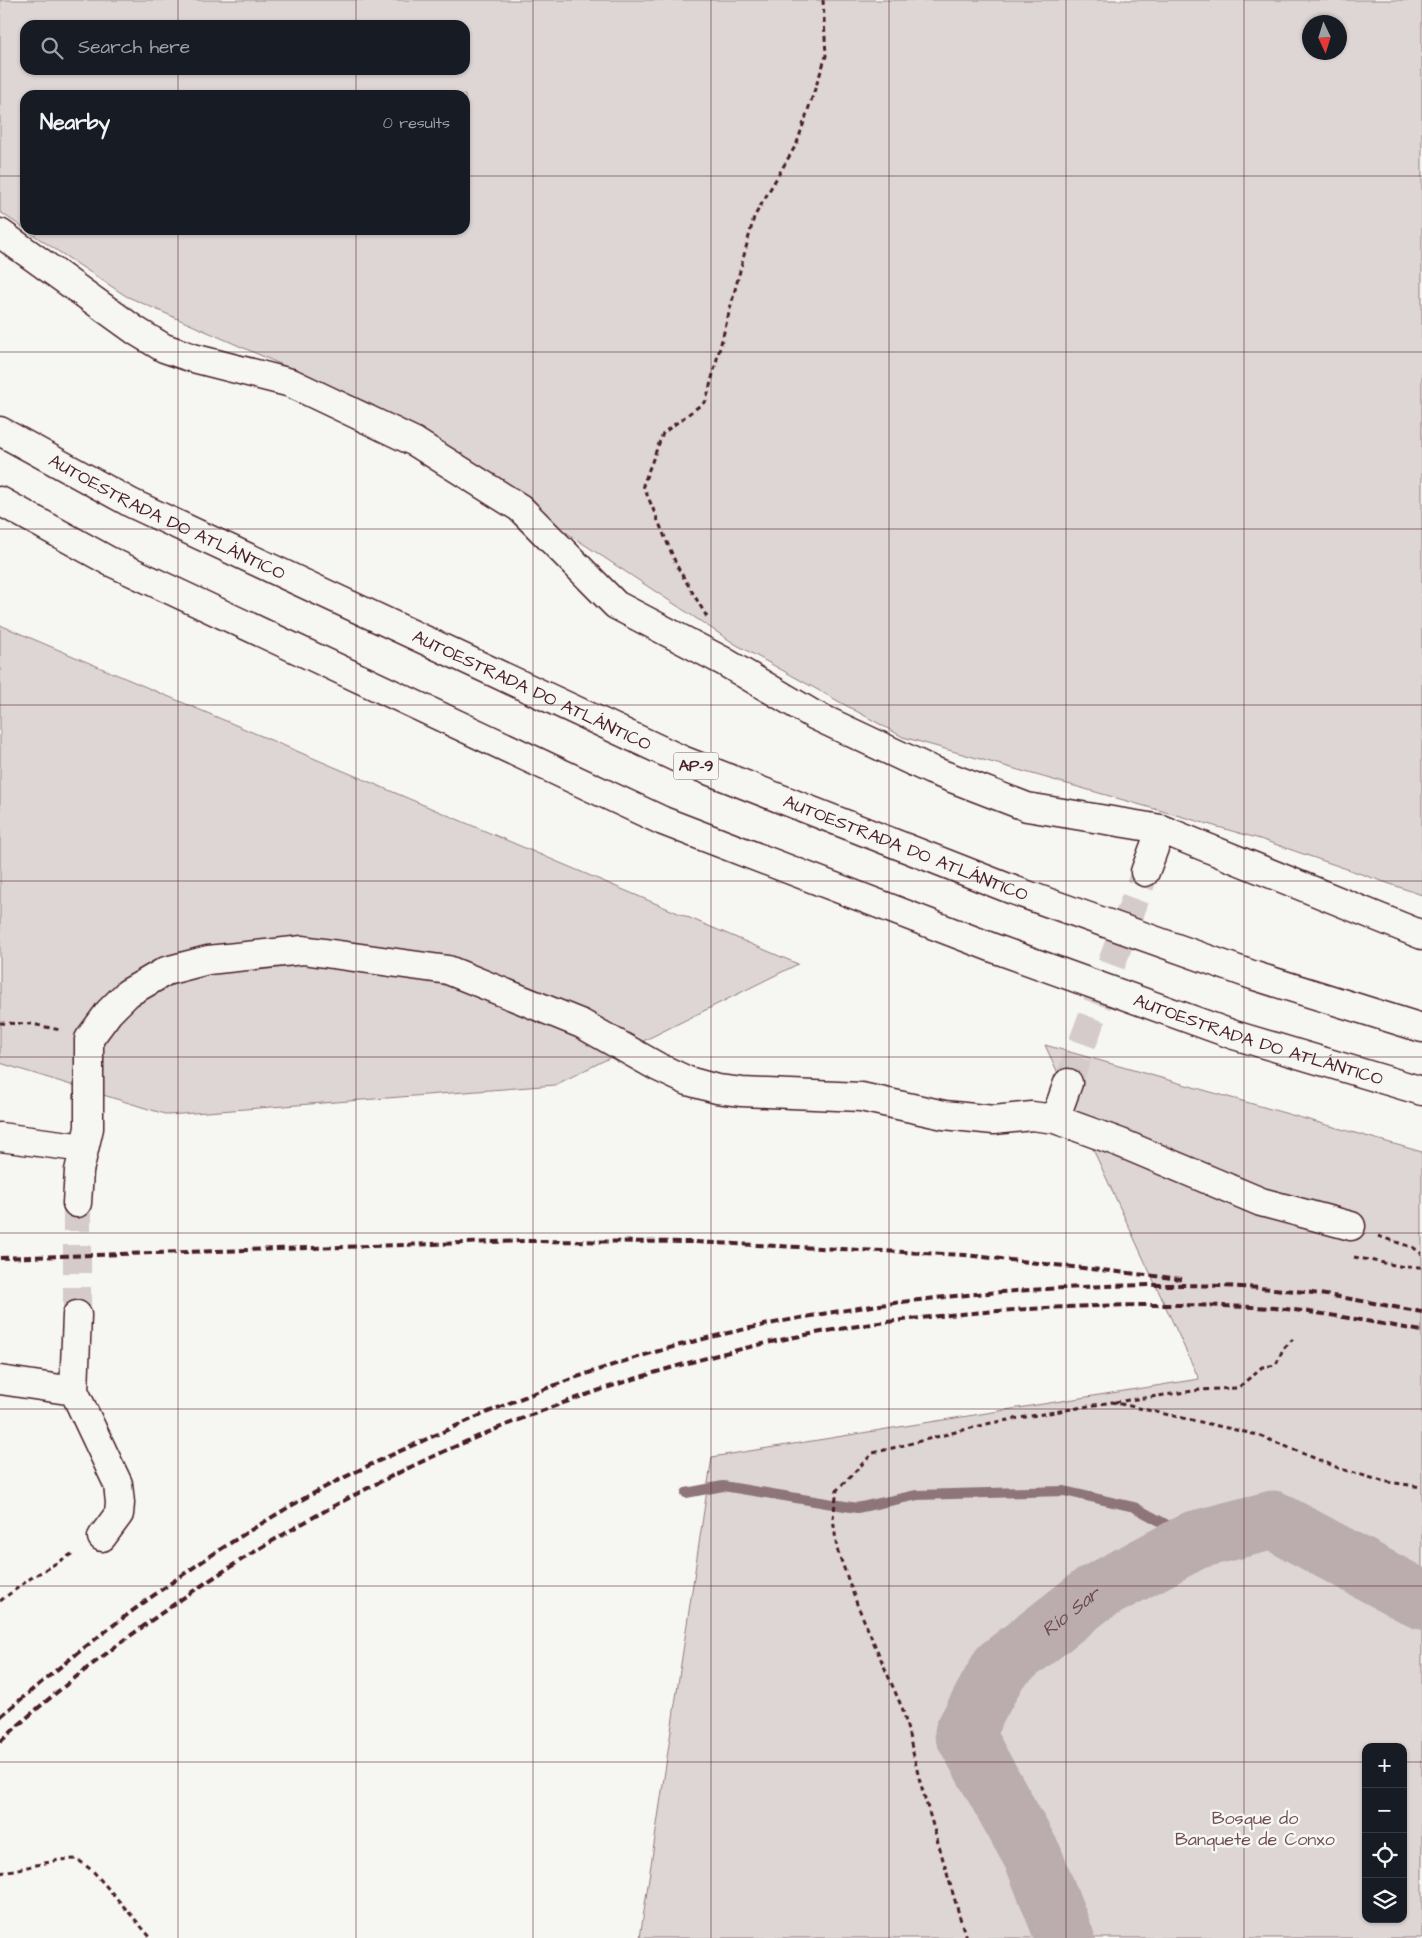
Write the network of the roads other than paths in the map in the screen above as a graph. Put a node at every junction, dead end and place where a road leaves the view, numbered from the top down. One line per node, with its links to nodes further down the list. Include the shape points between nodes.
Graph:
1 (0, 233): 4 (main road, via 164,348 291,383 415,442 520,508 616,605 723,661 814,715 940,774 1027,807)
2 (0, 431): 7 (main road, AUTOESTRADA DO ATLÁNTICO / AP-9, via 131,503 682,760 1013,890 1255,976)
3 (0, 501): 9 (main road, AUTOESTRADA DO ATLÁNTICO, via 109,561 663,821 996,949 1234,1035)
4 (1161, 829): 5 (main road); 6 (main road)
5 (1145, 872)
6 (1422, 935)
7 (1422, 1028)
8 (1068, 1083): 10 (main road)
9 (1422, 1092)
10 (1054, 1119): 12 (main road, via 1032,1116 994,1120 944,1115 861,1097 717,1089 666,1071 582,1024 448,970 303,950 208,960 166,971 128,993 108,1012 89,1039); 14 (main road, via 1121,1143 1261,1202)
11 (0, 1137): 12 (main road)
12 (86, 1138): 13 (main road)
13 (77, 1203)
14 (1351, 1226)
15 (77, 1315): 17 (main road)
16 (0, 1380): 17 (main road)
17 (74, 1391): 18 (main road, via 118,1484 119,1514)
18 (102, 1537)

